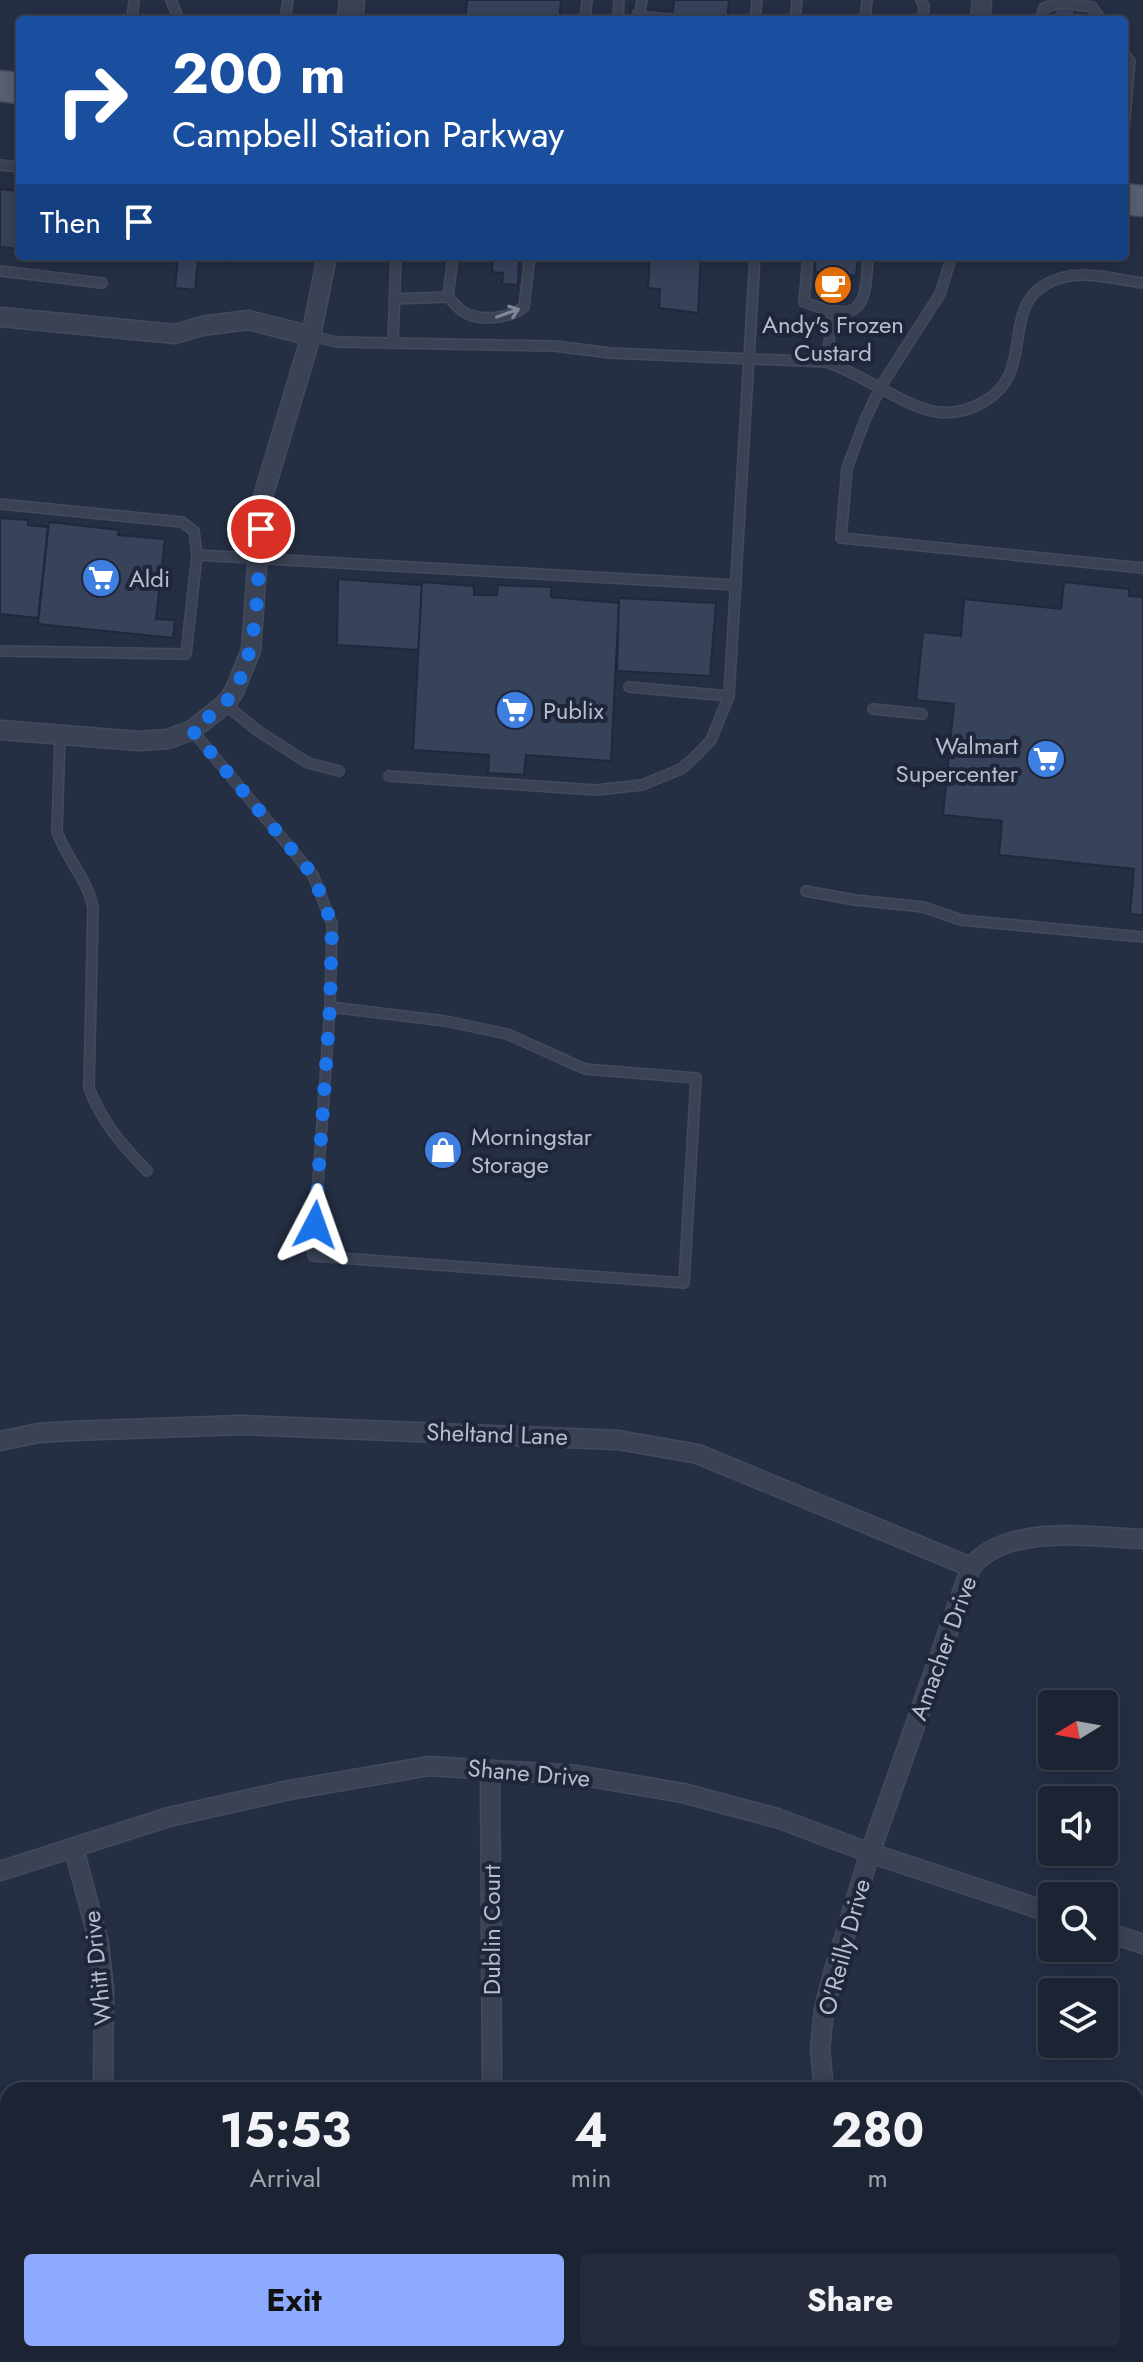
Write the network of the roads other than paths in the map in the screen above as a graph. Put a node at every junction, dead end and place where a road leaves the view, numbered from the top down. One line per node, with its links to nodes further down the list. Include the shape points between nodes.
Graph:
1 (1041, 16): 2 (lane, via 1044,8 1058,3 1092,7)
2 (1098, 16)
3 (1128, 58): 4 (lane)
4 (1128, 84)
5 (326, 260): 20 (street)
6 (396, 260): 17 (lane)
7 (453, 260): 16 (lane)
8 (530, 260): 16 (lane, one-way to 8, via 464,313 498,318 515,314 524,307)
9 (755, 260): 22 (lane)
10 (808, 260): 18 (lane, via 804,302)
11 (868, 260): 18 (lane, via 861,302 844,313)
12 (951, 260): 24 (lane, via 940,294)
13 (0, 271): 14 (lane)
14 (102, 283)
15 (1143, 283): 24 (lane, via 1079,276 1040,288 1021,312 1009,379 990,398 967,410 920,408)
16 (448, 297): 17 (lane)
17 (394, 299): 21 (lane)
18 (832, 313): 23 (lane)
19 (0, 317): 20 (street, via 175,334 248,320)
20 (311, 336): 21 (lane); 27 (street, via 262,500)
21 (393, 343): 22 (lane, via 555,346)
22 (749, 359): 23 (lane); 29 (lane)
23 (827, 362): 24 (lane)
24 (881, 386): 28 (lane, via 847,468 841,538)
25 (0, 504): 26 (lane, via 182,522 194,531)
26 (197, 555): 27 (lane); 30 (lane, via 186,654)
27 (259, 559): 29 (lane); 33 (street, via 251,650)
28 (1143, 568)
29 (736, 585): 32 (lane)
30 (0, 651)
31 (629, 687): 32 (lane)
32 (729, 696): 40 (lane, via 711,740 696,756 681,769 642,785 596,790)
33 (225, 704): 37 (street); 39 (lane, via 308,763)
34 (873, 709): 35 (lane)
35 (922, 714)
36 (0, 730): 38 (street)
37 (192, 730): 38 (street, via 139,741); 43 (lane, via 313,875 332,924)
38 (60, 736): 44 (lane, via 57,831 90,892 93,908 89,1088 122,1146)
39 (339, 771)
40 (389, 776)
41 (806, 891): 42 (lane, via 923,907 961,920)
42 (1143, 937)
43 (330, 1007): 43 (lane, via 313,1256 684,1283 696,1078 585,1069 507,1034)
44 (147, 1171)
45 (0, 1441): 47 (street, Sheltand Lane, via 49,1432 241,1425 618,1440 698,1454)
46 (1143, 1539): 47 (street, Amacher Drive, via 1018,1540 981,1555)
47 (971, 1567): 50 (street, Amacher Drive)
48 (490, 1770): 49 (street, Shane Drive, via 429,1766 290,1790 169,1817); 50 (street, Shane Drive, via 577,1775 683,1793 777,1818); 56 (street, Dublin Court)
49 (74, 1849): 51 (street, Shane Drive); 55 (street, Whitt Drive, via 99,1943)
50 (870, 1853): 52 (street, Shane Drive); 57 (street, O'Reilly Drive, via 824,2010)
51 (0, 1871)
52 (1038, 1908)
53 (1118, 1936): 54 (street)
54 (1143, 1944)
55 (103, 2082)
56 (492, 2082)
57 (823, 2082)

